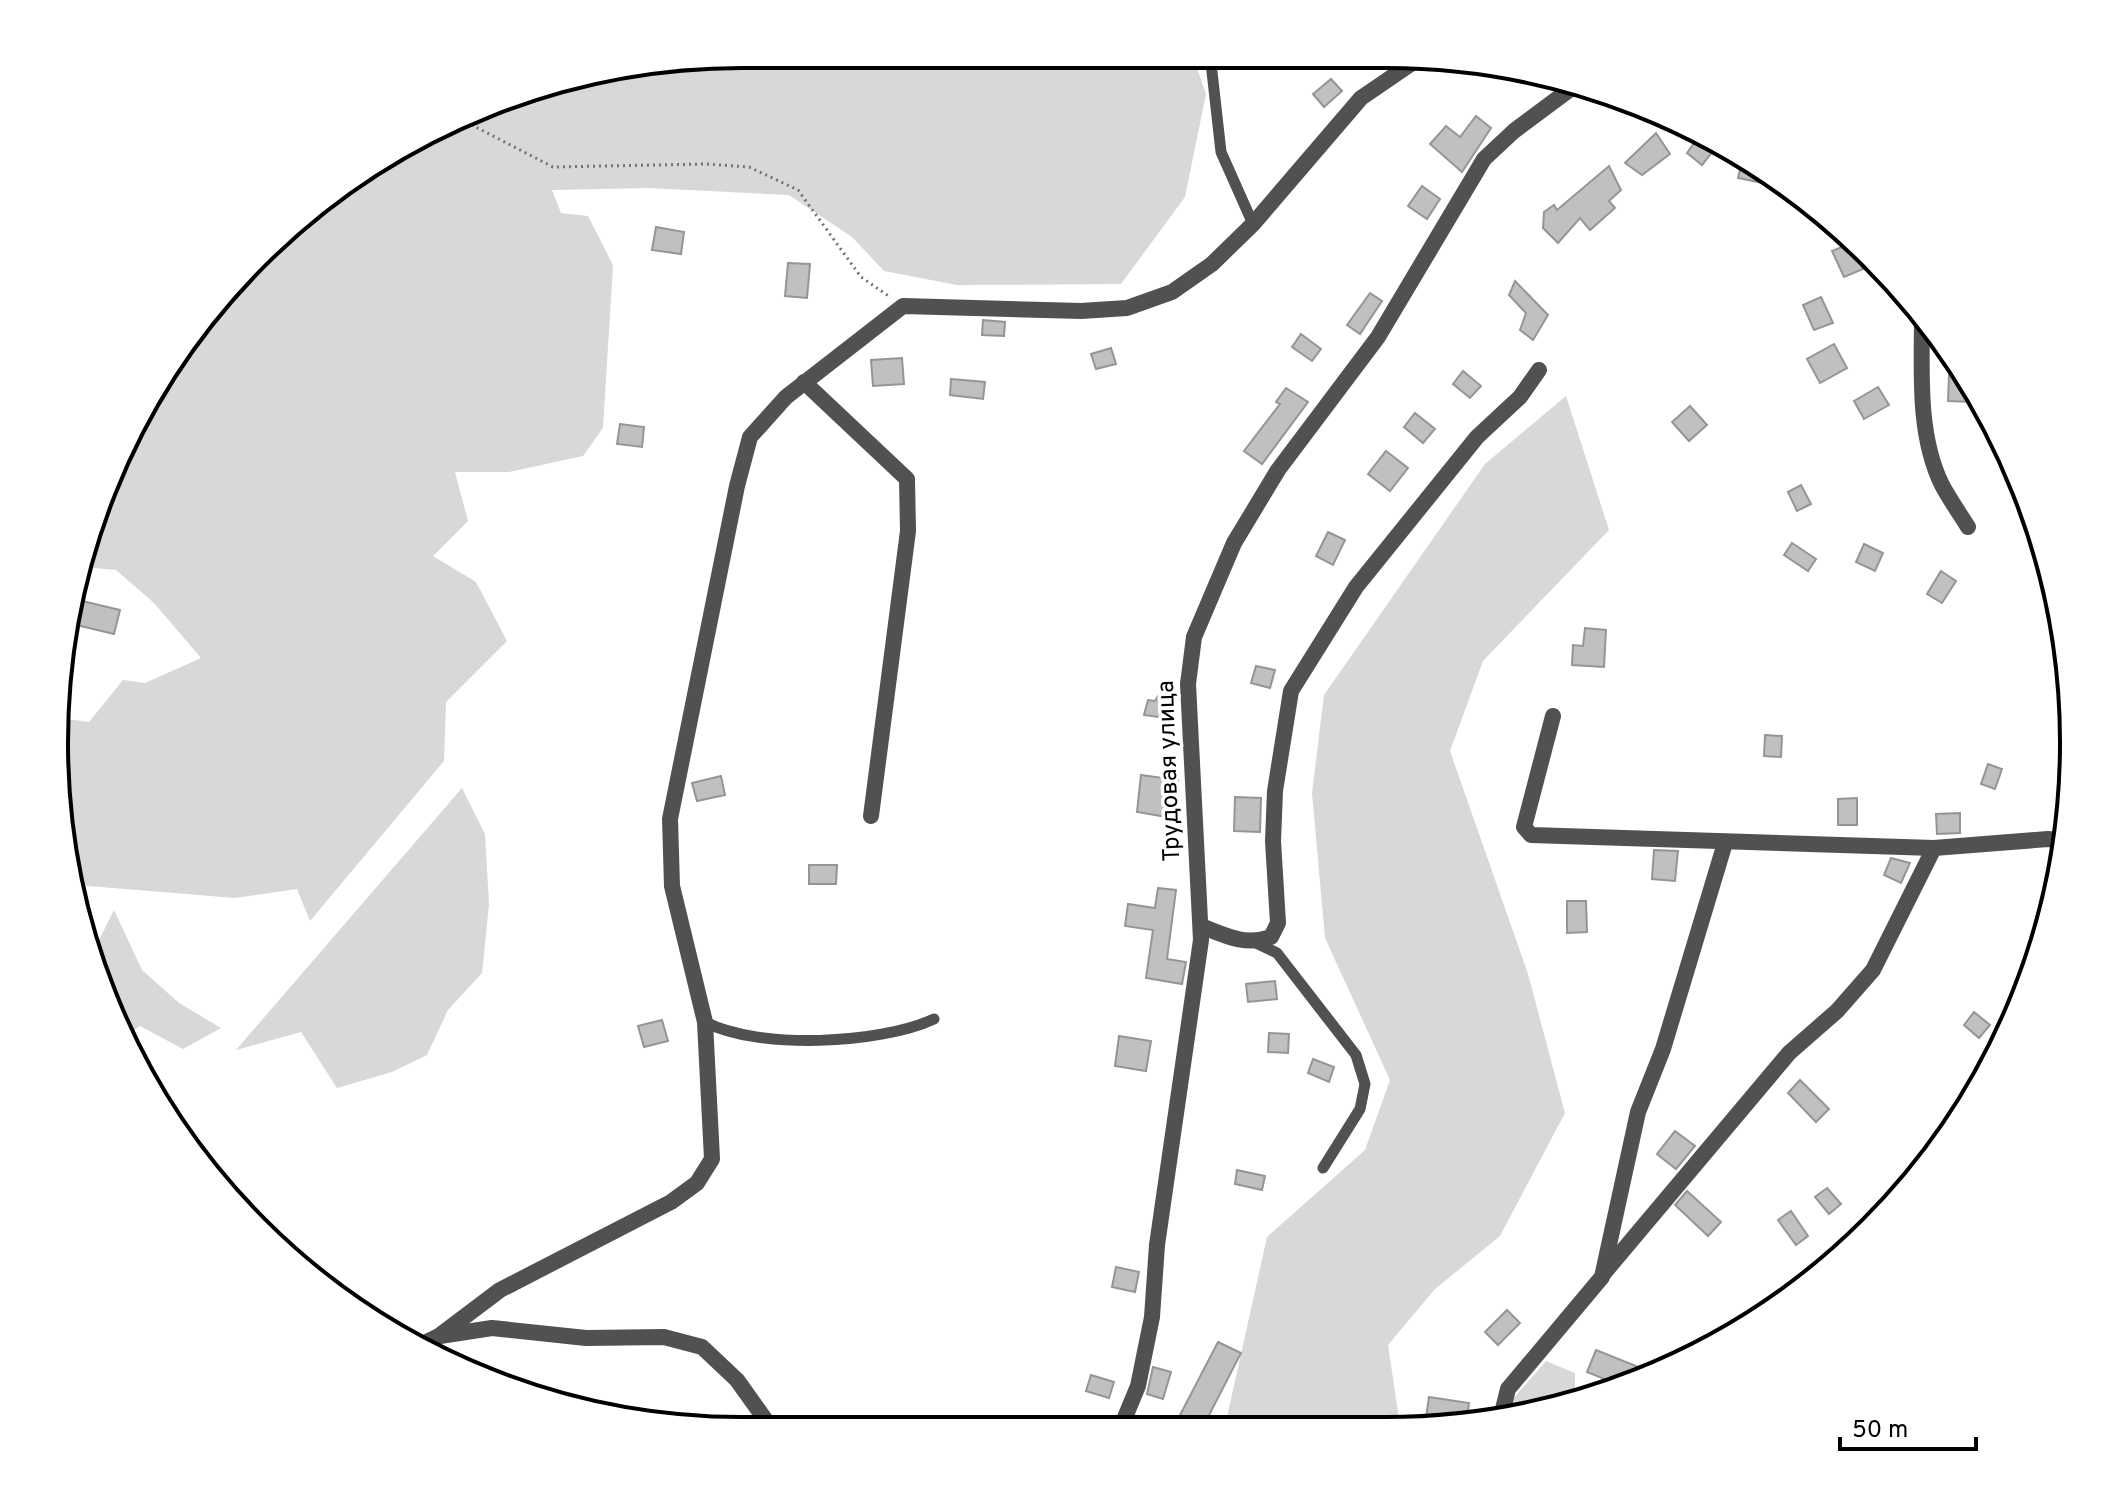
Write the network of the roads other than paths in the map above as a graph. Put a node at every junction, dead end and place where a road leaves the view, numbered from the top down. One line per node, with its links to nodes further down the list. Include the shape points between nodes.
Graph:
1 (1212, 68): 4 (lane, via 1221,152)
2 (1404, 68): 4 (street, via 1361,98)
3 (1565, 93): 14 (street, Трудовая улица, via 1484,159 1378,337 1278,470 1211,591 1194,637 1188,684)
4 (1253, 224): 7 (street, via 1212,264 1172,292 1127,308 903,306)
5 (1922, 333): 8 (street, via 1928,443 1942,484)
6 (1539, 370): 15 (street, via 1520,397 1477,437 1356,587 1291,691 1275,791 1278,923 1271,937)
7 (804, 382): 10 (street, via 907,479 908,531); 17 (street, via 750,437 670,819 672,886)
8 (1968, 527)
9 (1553, 716): 12 (street, via 1524,827 1531,835)
10 (871, 816)
11 (2053, 840): 13 (street)
12 (1725, 843): 13 (street); 19 (street, via 1663,1049 1638,1112)
13 (1934, 848): 19 (street, via 1873,970 1789,1053)
14 (1201, 926): 15 (street); 24 (street, Трудовая улица, via 1152,1317 1138,1386)
15 (1256, 943): 18 (lane, via 1277,953 1356,1055 1365,1084 1360,1109)
16 (934, 1019): 17 (lane, via 909,1031 876,1037 800,1039 727,1033)
17 (705, 1022): 20 (street, via 713,1144 712,1159 697,1183 671,1202 500,1290)
18 (1323, 1168)
19 (1602, 1277): 22 (street, via 1508,1389)
20 (439, 1336): 21 (street); 23 (street, via 492,1328 586,1338 664,1337 702,1347 737,1380)
21 (430, 1340)
22 (1504, 1406)
23 (763, 1417)
24 (1125, 1417)

